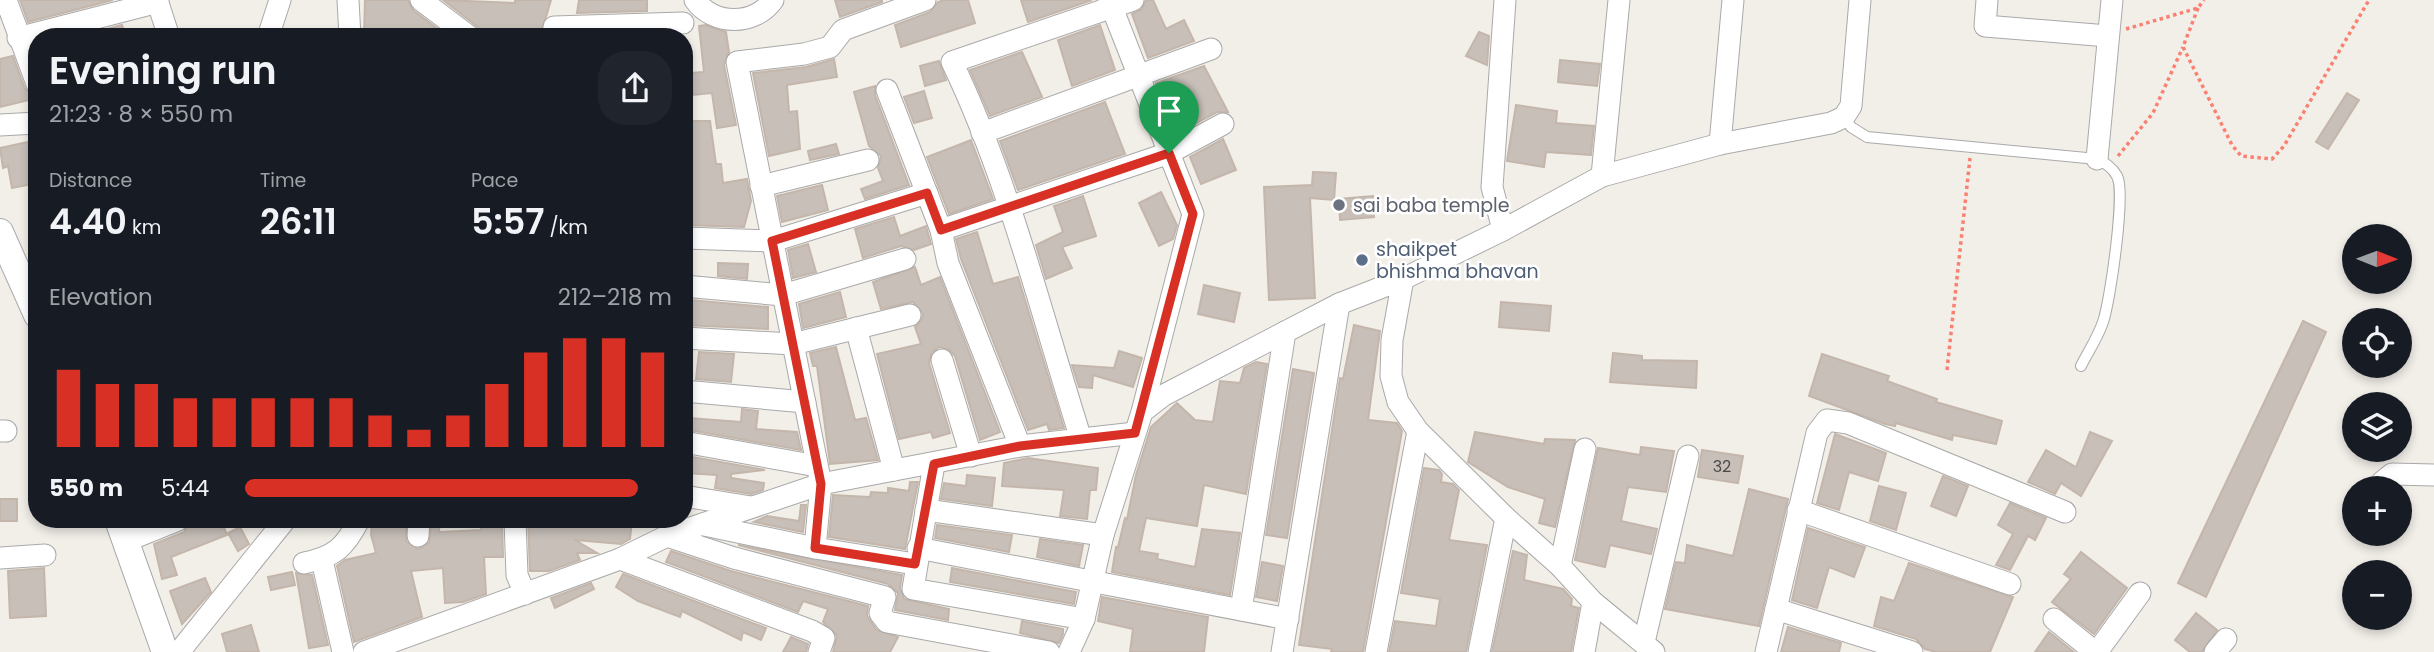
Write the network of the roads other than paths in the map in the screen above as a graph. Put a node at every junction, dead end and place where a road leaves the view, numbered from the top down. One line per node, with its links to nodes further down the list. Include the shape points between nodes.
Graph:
1 (6, 0): 26 (street)
2 (280, 0): 20 (street)
3 (348, 0): 21 (street)
4 (421, 0): 22 (street)
5 (695, 0): 6 (street, via 705,13 733,19 750,18)
6 (773, 0)
7 (925, 0): 41 (street, via 843,30 830,47 737,62)
8 (1133, 0): 16 (street)
9 (1505, 0): 45 (street, via 1492,187)
10 (1619, 0): 40 (street)
11 (1732, 0): 36 (street)
12 (1860, 0): 31 (street, via 1851,106)
13 (1987, 0): 25 (street, via 1985,26)
14 (2112, 0): 25 (street)
15 (158, 1): 18 (street); 19 (street)
16 (1110, 4): 29 (street); 35 (street, via 952,62)
17 (683, 23): 23 (street)
18 (56, 28)
19 (166, 28)
20 (271, 28)
21 (350, 28)
22 (458, 28)
23 (554, 28)
24 (28, 35): 26 (street)
25 (2108, 36): 39 (street)
26 (18, 38): 28 (street)
27 (1211, 49): 29 (street)
28 (28, 62)
29 (1138, 76): 35 (street); 37 (street)
30 (887, 90): 42 (street)
31 (1844, 117): 36 (street, via 1812,128); 39 (lane, via 1867,137)
32 (28, 123): 34 (street)
33 (1223, 124): 37 (street)
34 (0, 125)
35 (982, 133): 43 (street)
36 (1720, 144): 40 (street)
37 (1169, 153): 43 (street); 64 (street, via 1193,214)
38 (868, 160): 41 (street)
39 (2103, 162): 61 (lane, via 2118,178 2122,193 2104,321)
40 (1602, 176): 45 (street)
41 (761, 186): 48 (street)
42 (927, 193): 44 (street); 48 (street)
43 (1008, 209): 44 (street); 67 (street)
44 (941, 230): 69 (street, via 948,263)
45 (1503, 230): 50 (street)
46 (0, 232): 52 (street)
47 (693, 238): 48 (street)
48 (772, 241): 53 (street)
49 (905, 259): 53 (street)
50 (1403, 279): 54 (street); 65 (street, via 1391,376 1398,401)
51 (693, 287): 53 (street)
52 (28, 291)
53 (783, 295): 59 (street)
54 (1339, 304): 57 (street); 105 (street)
55 (910, 315): 56 (street)
56 (856, 328): 59 (street); 74 (street)
57 (1285, 332): 64 (street); 103 (street)
58 (693, 338): 59 (street)
59 (793, 344): 63 (street)
60 (942, 360): 71 (street)
61 (2081, 366)
62 (693, 392): 63 (street)
63 (804, 402): 75 (street)
64 (1142, 411): 66 (street)
65 (1418, 431): 83 (street); 116 (street)
66 (1135, 433): 67 (street); 89 (street)
67 (1081, 439): 69 (street)
68 (693, 444): 75 (street)
69 (1020, 446): 71 (street)
70 (1585, 449): 96 (street)
71 (971, 456): 73 (street)
72 (1688, 456): 107 (street)
73 (934, 464): 74 (street); 80 (street)
74 (894, 470): 75 (street)
75 (819, 475): 79 (street); 91 (street)
76 (2434, 475): 77 (street)
77 (2390, 476)
78 (693, 497): 79 (street)
79 (756, 507): 84 (street)
80 (926, 510): 89 (street); 93 (street)
81 (1798, 510): 82 (street, via 1816,433 1827,420 1835,420); 98 (street); 102 (street)
82 (2065, 512)
83 (1506, 518): 96 (street); 117 (street)
84 (704, 525): 90 (street); 91 (street)
85 (279, 528): 109 (street)
86 (355, 528): 110 (street, via 347,544 313,562)
87 (515, 528): 100 (street, via 517,575)
88 (122, 530): 108 (street)
89 (1103, 535): 97 (street)
90 (667, 536): 95 (street); 113 (street, via 886,597 880,612 887,622)
91 (815, 548): 93 (street)
92 (45, 555): 94 (street)
93 (917, 556): 97 (street); 104 (street, via 913,589)
94 (0, 558)
95 (620, 559): 100 (street); 112 (street, via 812,631 824,638)
96 (1560, 566): 101 (street)
97 (1095, 580): 103 (street); 104 (street)
98 (2010, 584)
99 (2140, 593): 121 (street)
100 (525, 594): 111 (street)
101 (1593, 602): 107 (street); 118 (street)
102 (1776, 609): 119 (street); 120 (street)
103 (1241, 610): 105 (street)
104 (1084, 619): 114 (street)
105 (1288, 619): 115 (street)
106 (2054, 619): 121 (street)
107 (1649, 647)
108 (165, 652)
109 (179, 652)
110 (343, 652)
111 (364, 652)
112 (819, 652)
113 (1049, 652)
114 (1069, 652)
115 (1282, 652)
116 (1376, 652)
117 (1479, 652)
118 (1584, 652)
119 (1766, 652)
120 (1912, 652)
121 (2096, 652)

